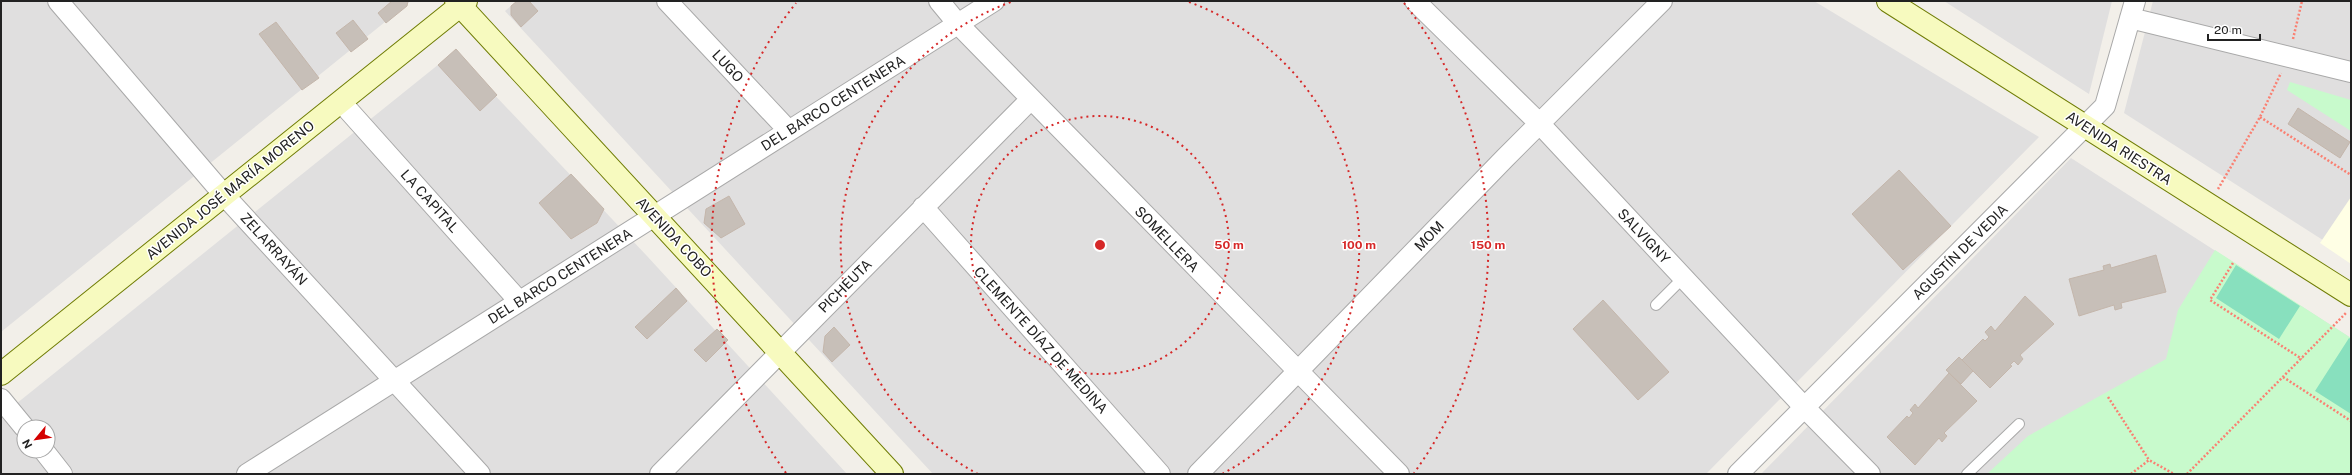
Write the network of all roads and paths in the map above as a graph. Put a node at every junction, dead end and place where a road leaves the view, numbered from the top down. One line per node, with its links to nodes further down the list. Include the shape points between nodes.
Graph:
1 (58, 1): 21 (street, ZELARRAYÁN)
2 (667, 1): 19 (street, LUGO)
3 (939, 1): 11 (street, SOMELLERA)
4 (994, 1): 11 (street, DEL BARCO CENTENERA)
5 (1415, 1): 17 (street, SALVIGNY)
6 (1662, 1): 17 (street, MOM)
7 (1888, 1): 18 (main road, AVENIDA RIESTRA)
8 (2302, 1): 12 (path)
9 (460, 3): 15 (main road, AVENIDA JOSÉ MARÍA MORENO); 24 (main road, AVENIDA COBO)
10 (2132, 9): 12 (street); 18 (street, AGUSTÍN DE VEDIA, via 2104,106)
11 (958, 24): 14 (street, SOMELLERA); 19 (street, DEL BARCO CENTENERA)
12 (2288, 57): 13 (street); 16 (path)
13 (2351, 72)
14 (1031, 99): 23 (street, PICHEUTA); 33 (street, SOMELLERA)
15 (341, 102): 21 (main road, AVENIDA JOSÉ MARÍA MORENO); 28 (street, LA CAPITAL)
16 (2260, 117): 20 (path); 22 (path)
17 (1539, 123): 26 (street, SALVIGNY); 33 (street, MOM)
18 (2086, 126): 22 (main road, AVENIDA RIESTRA); 39 (street, AGUSTÍN DE VEDIA)
19 (789, 131): 24 (street, DEL BARCO CENTENERA)
20 (2351, 175)
21 (224, 195): 34 (main road, AVENIDA JOSÉ MARÍA MORENO); 36 (street, ZELARRAYÁN)
22 (2209, 205): 27 (main road, AVENIDA RIESTRA)
23 (923, 207): 31 (street, PICHEUTA); 50 (street, CLEMENTE DÍAZ DE MEDINA)
24 (654, 216): 28 (street, DEL BARCO CENTENERA); 31 (main road, AVENIDA COBO)
25 (2233, 263): 32 (path, via 2210,300)
26 (1683, 278): 29 (lane); 39 (street, SALVIGNY)
27 (2351, 295)
28 (519, 301): 36 (street, DEL BARCO CENTENERA)
29 (1656, 305)
30 (2351, 308): 32 (path)
31 (780, 352): 48 (street, PICHEUTA); 49 (main road, AVENIDA COBO)
32 (2302, 359): 35 (path)
33 (1297, 372): 51 (street, MOM); 52 (street, SOMELLERA)
34 (1, 374)
35 (2283, 378): 41 (path); 58 (path)
36 (394, 381): 46 (street, DEL BARCO CENTENERA); 47 (street, ZELARRAYÁN)
37 (2108, 397): 44 (path)
38 (1, 399): 40 (street)
39 (1805, 408): 53 (street, AGUSTÍN DE VEDIA); 54 (street, SALVIGNY)
40 (17, 419)
41 (2351, 421)
42 (2019, 424): 55 (lane)
43 (50, 459): 45 (street)
44 (2150, 460): 56 (path); 57 (path)
45 (62, 474)
46 (247, 474)
47 (480, 474)
48 (660, 474)
49 (892, 474)
50 (1160, 474)
51 (1198, 474)
52 (1399, 474)
53 (1738, 474)
54 (1870, 474)
55 (1967, 474)
56 (2131, 474)
57 (2174, 474)
58 (2187, 474)

